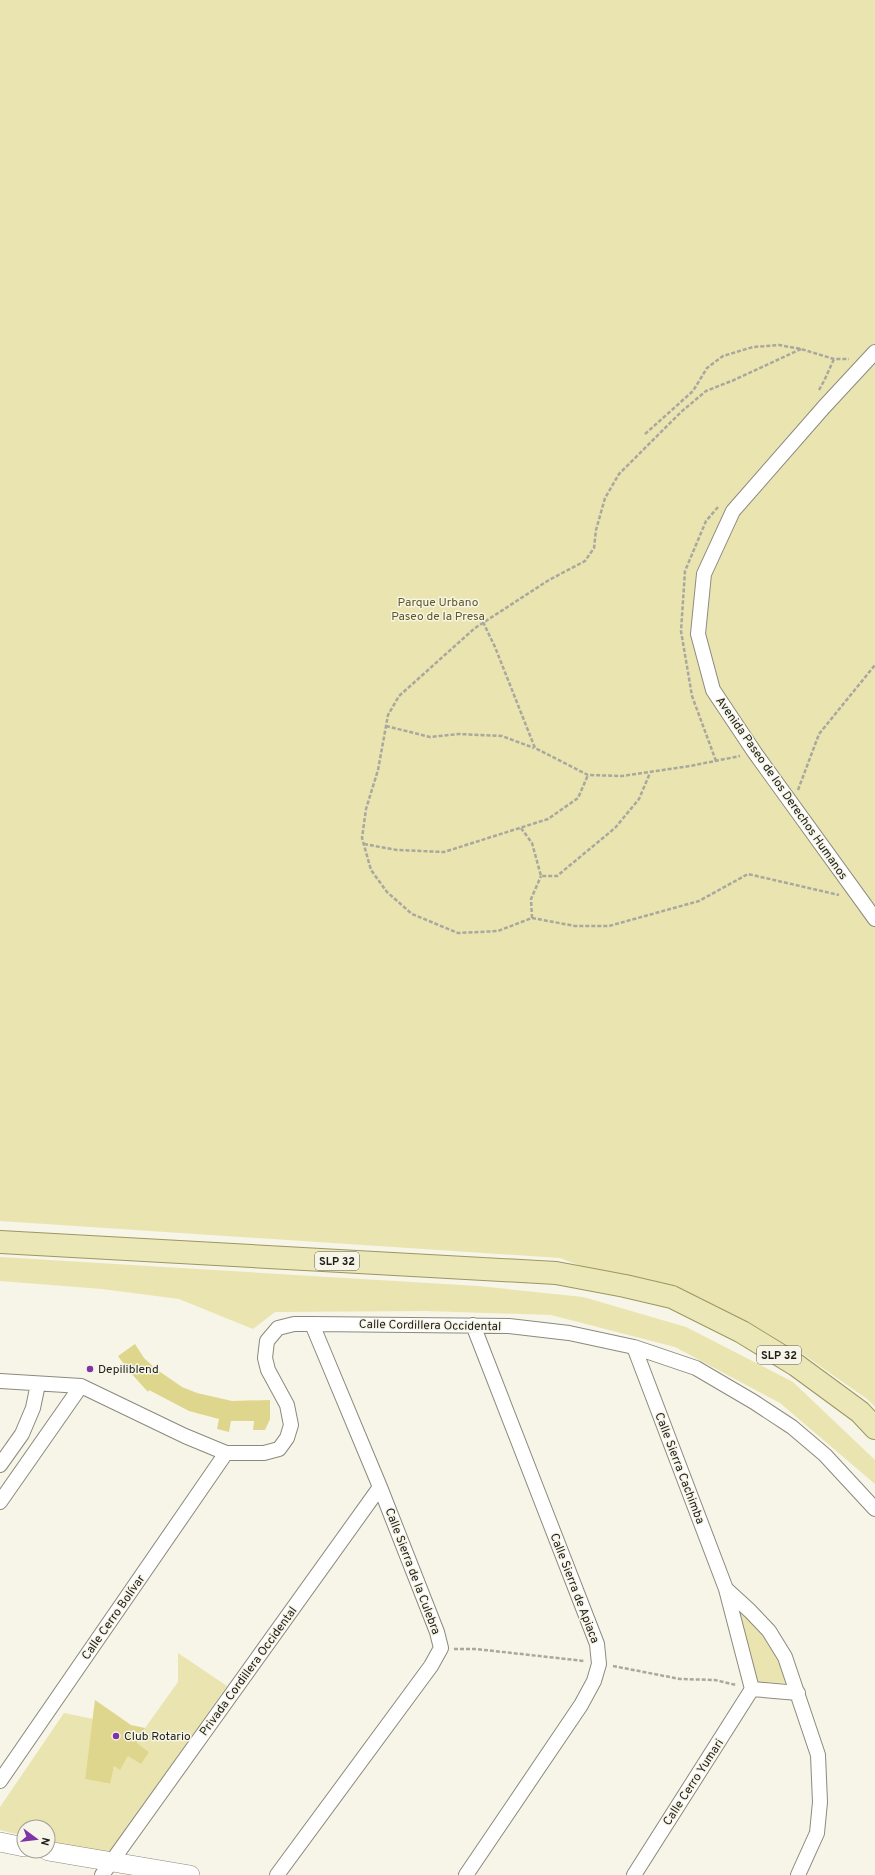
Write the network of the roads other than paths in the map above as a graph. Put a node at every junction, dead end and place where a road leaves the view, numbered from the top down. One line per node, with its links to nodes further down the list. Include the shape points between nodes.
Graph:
1 (872, 355): 2 (street, Avenida Paseo de los Derechos Humanos, via 733,511 704,574 698,634 713,690 755,753)
2 (875, 919)
3 (0, 1242): 12 (main road, SLP 32, via 556,1273 625,1286 672,1296 742,1332 796,1365 860,1412)
4 (312, 1324): 5 (street, Calle Cordillera Occidental); 13 (street, Calle Cordillera Occidental, via 294,1324 278,1328 267,1341 265,1358 268,1370 287,1405 291,1425 287,1438 279,1449 264,1454); 15 (street, Calle Sierra de la Culebra)
5 (473, 1325): 6 (street, Calle Cordillera Occidental, via 569,1333); 28 (street, Calle Sierra de Apiaca, via 597,1644 600,1664 581,1705)
6 (634, 1347): 17 (street, Calle Cordillera Occidental, via 696,1368 792,1427 824,1455); 18 (street, Calle Sierra Cachimba)
7 (0, 1381): 8 (street)
8 (38, 1384): 9 (street); 10 (street)
9 (81, 1386): 11 (street); 13 (street, Calle Cordillera Occidental)
10 (28, 1420): 11 (street, via 33,1429 40,1431); 14 (street, via 22,1434)
11 (52, 1428): 16 (street)
12 (875, 1428)
13 (226, 1453): 21 (street, Calle Cerro Bolívar)
14 (0, 1465)
15 (380, 1487): 25 (street, Privada Cordillera Occidental); 27 (street, Calle Sierra de la Culebra, via 441,1648 431,1666)
16 (0, 1502)
17 (875, 1510)
18 (726, 1589): 19 (street, Calle Sierra Cachimba); 20 (street, Calle Sierra Cachimba, via 769,1631 785,1657)
19 (752, 1689): 20 (street); 29 (street, Calle Cerro Yumari)
20 (798, 1693): 30 (street, Calle Sierra Cachimba, via 818,1755 820,1802 817,1833)
21 (0, 1781)
22 (0, 1842): 23 (main road)
23 (16, 1845)
24 (56, 1853): 25 (main road)
25 (107, 1868): 26 (main road)
26 (190, 1875)
27 (277, 1875)
28 (466, 1875)
29 (634, 1875)
30 (798, 1875)

